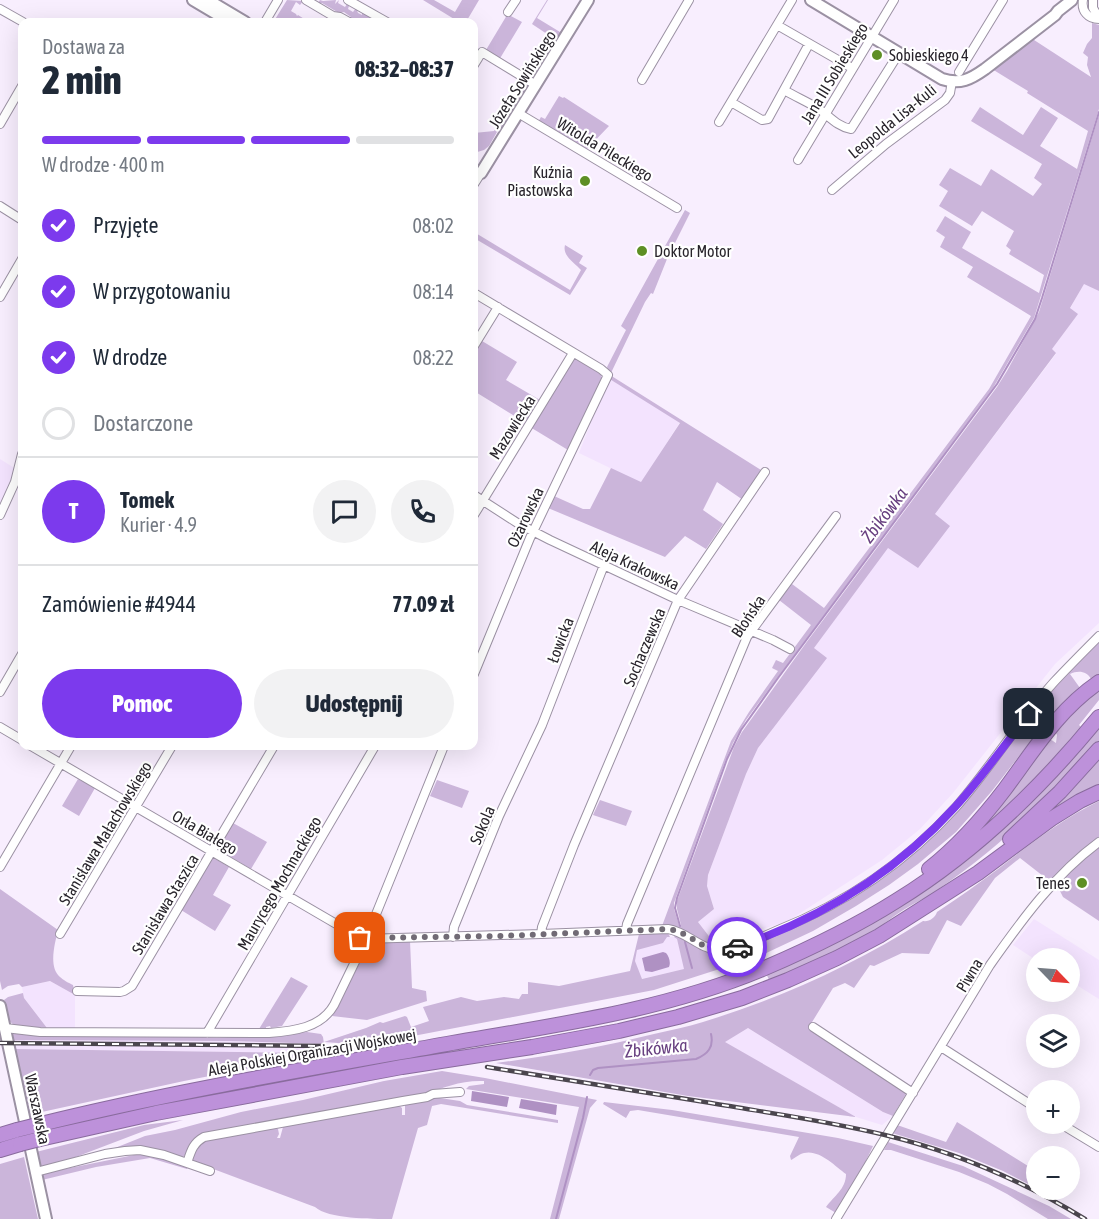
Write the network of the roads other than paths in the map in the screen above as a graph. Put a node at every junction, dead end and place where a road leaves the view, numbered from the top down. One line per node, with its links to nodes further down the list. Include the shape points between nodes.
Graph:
1 (193, 0): 19 (street)
2 (208, 0): 20 (street)
3 (278, 0): 21 (street)
4 (306, 0): 22 (street)
5 (348, 0): 23 (street)
6 (516, 0): 17 (street)
7 (588, 0): 34 (street, Józefa Sowińskiego)
8 (689, 0): 33 (street)
9 (792, 0): 26 (street)
10 (811, 0): 27 (street)
11 (894, 0): 27 (street, Jana III Sobieskiego)
12 (1003, 0): 32 (street)
13 (1072, 0): 18 (street, Leopolda Lisa-Kuli)
14 (1082, 0): 18 (street, Leopolda Lisa-Kuli); 25 (street, via 1086,14)
15 (1094, 0): 25 (street, via 1093,8)
16 (0, 9): 24 (street)
17 (507, 12)
18 (1055, 15): 32 (street, Leopolda Lisa-Kuli, via 975,76 963,81)
19 (223, 18)
20 (238, 18)
21 (267, 18)
22 (342, 18)
23 (380, 18)
24 (18, 19)
25 (1099, 19)
26 (777, 25): 28 (street); 37 (street)
27 (871, 37): 29 (street); 31 (street, Jana III Sobieskiego)
28 (810, 44): 31 (street); 35 (street)
29 (899, 53): 32 (street, via 942,79); 39 (street, via 851,129)
30 (478, 58): 34 (street, via 482,52)
31 (852, 68): 39 (street, Jana III Sobieskiego)
32 (956, 77): 44 (street, Leopolda Lisa-Kuli, via 944,101)
33 (642, 80)
34 (536, 84): 38 (street, Józefa Sowińskiego)
35 (784, 90): 37 (street, via 765,120); 39 (street)
36 (18, 93): 41 (street)
37 (731, 102): 40 (street)
38 (518, 113): 43 (street, Józefa Sowińskiego); 46 (street, Witolda Pileckiego)
39 (825, 114): 42 (street, Jana III Sobieskiego)
40 (719, 122)
41 (0, 124)
42 (798, 160)
43 (478, 167)
44 (832, 190)
45 (0, 206): 47 (street)
46 (677, 208)
47 (18, 217)
48 (18, 266): 50 (street)
49 (478, 295): 51 (street)
50 (0, 297)
51 (498, 307): 52 (street); 53 (street)
52 (478, 340)
53 (573, 352): 57 (street, Mazowiecka); 61 (street, Ożarowska, via 608,375)
54 (18, 470): 59 (street)
55 (765, 472): 63 (street, Sochaczewska)
56 (478, 497): 57 (street, Aleja Krakowska)
57 (483, 500): 58 (street, Mazowiecka); 61 (street, Aleja Krakowska)
58 (478, 508)
59 (0, 515)
60 (836, 516): 64 (street, Błońska)
61 (533, 531): 62 (street, Aleja Krakowska); 68 (street, Ożarowska)
62 (604, 565): 63 (street, Aleja Krakowska); 72 (street, Łowicka)
63 (678, 600): 64 (street, Aleja Krakowska); 92 (street, Sochaczewska, via 574,845)
64 (752, 631): 66 (street, Aleja Krakowska); 90 (street, Błońska)
65 (1099, 636): 90 (street, via 1054,682 955,807 919,843 840,901 808,919 728,949 711,949 666,929)
66 (790, 649)
67 (18, 661): 70 (street)
68 (478, 664)
69 (1097, 683): 95 (highway, via 1054,722 962,840 932,867)
70 (0, 692)
71 (1099, 717): 95 (highway, via 1042,782 960,856 874,915)
72 (542, 725): 93 (street, Sokola, via 495,827)
73 (0, 727): 74 (street)
74 (18, 738)
75 (1099, 749): 89 (highway, via 1026,825)
76 (39, 750): 82 (street, Orła Białego)
77 (69, 750): 82 (street)
78 (170, 750): 84 (street, Stanisława Małachowskiego)
79 (272, 750): 86 (street, Stanisława Staszica)
80 (373, 750): 88 (street, Maurycego Mochnackiego)
81 (442, 750): 94 (street)
82 (61, 763): 84 (street, Orła Białego); 87 (street)
83 (1099, 792): 89 (highway, via 1051,819)
84 (136, 807): 86 (street, Orła Białego); 91 (street, Stanisława Małachowskiego)
85 (1099, 842): 101 (street, Piwna, via 1048,890 1015,929)
86 (212, 851): 88 (street, Orła Białego); 96 (street, Stanisława Staszica, via 129,989)
87 (0, 867)
88 (287, 895): 94 (street, Orła Białego); 100 (street, Maurycego Mochnackiego)
89 (917, 913): 108 (highway, Aleja Polskiej Organizacji Wojskowej, bridge, via 837,958 777,985 710,1008 619,1031 156,1113)
90 (627, 930): 92 (street)
91 (60, 934)
92 (541, 934): 93 (street)
93 (453, 937): 94 (street)
94 (366, 939): 100 (street, via 330,1013 323,1019 289,1031)
95 (826, 939): 106 (highway, Aleja Polskiej Organizacji Wojskowej, bridge, via 730,981 632,1010 208,1087)
96 (77, 991)
97 (0, 1006): 99 (street, Warszawska)
98 (813, 1027): 103 (street)
99 (5, 1028): 100 (street, via 40,1032); 111 (street, Warszawska)
100 (207, 1033)
101 (941, 1047): 103 (street, Piwna); 104 (street)
102 (460, 1092): 109 (street, via 204,1137 192,1148)
103 (913, 1093): 113 (street, Piwna)
104 (1026, 1102)
105 (1078, 1134): 107 (street)
106 (0, 1135)
107 (1099, 1147)
108 (0, 1150)
109 (187, 1163): 110 (street); 111 (street, via 140,1150)
110 (210, 1171)
111 (36, 1172): 112 (street, Warszawska)
112 (46, 1219)
113 (836, 1219)

